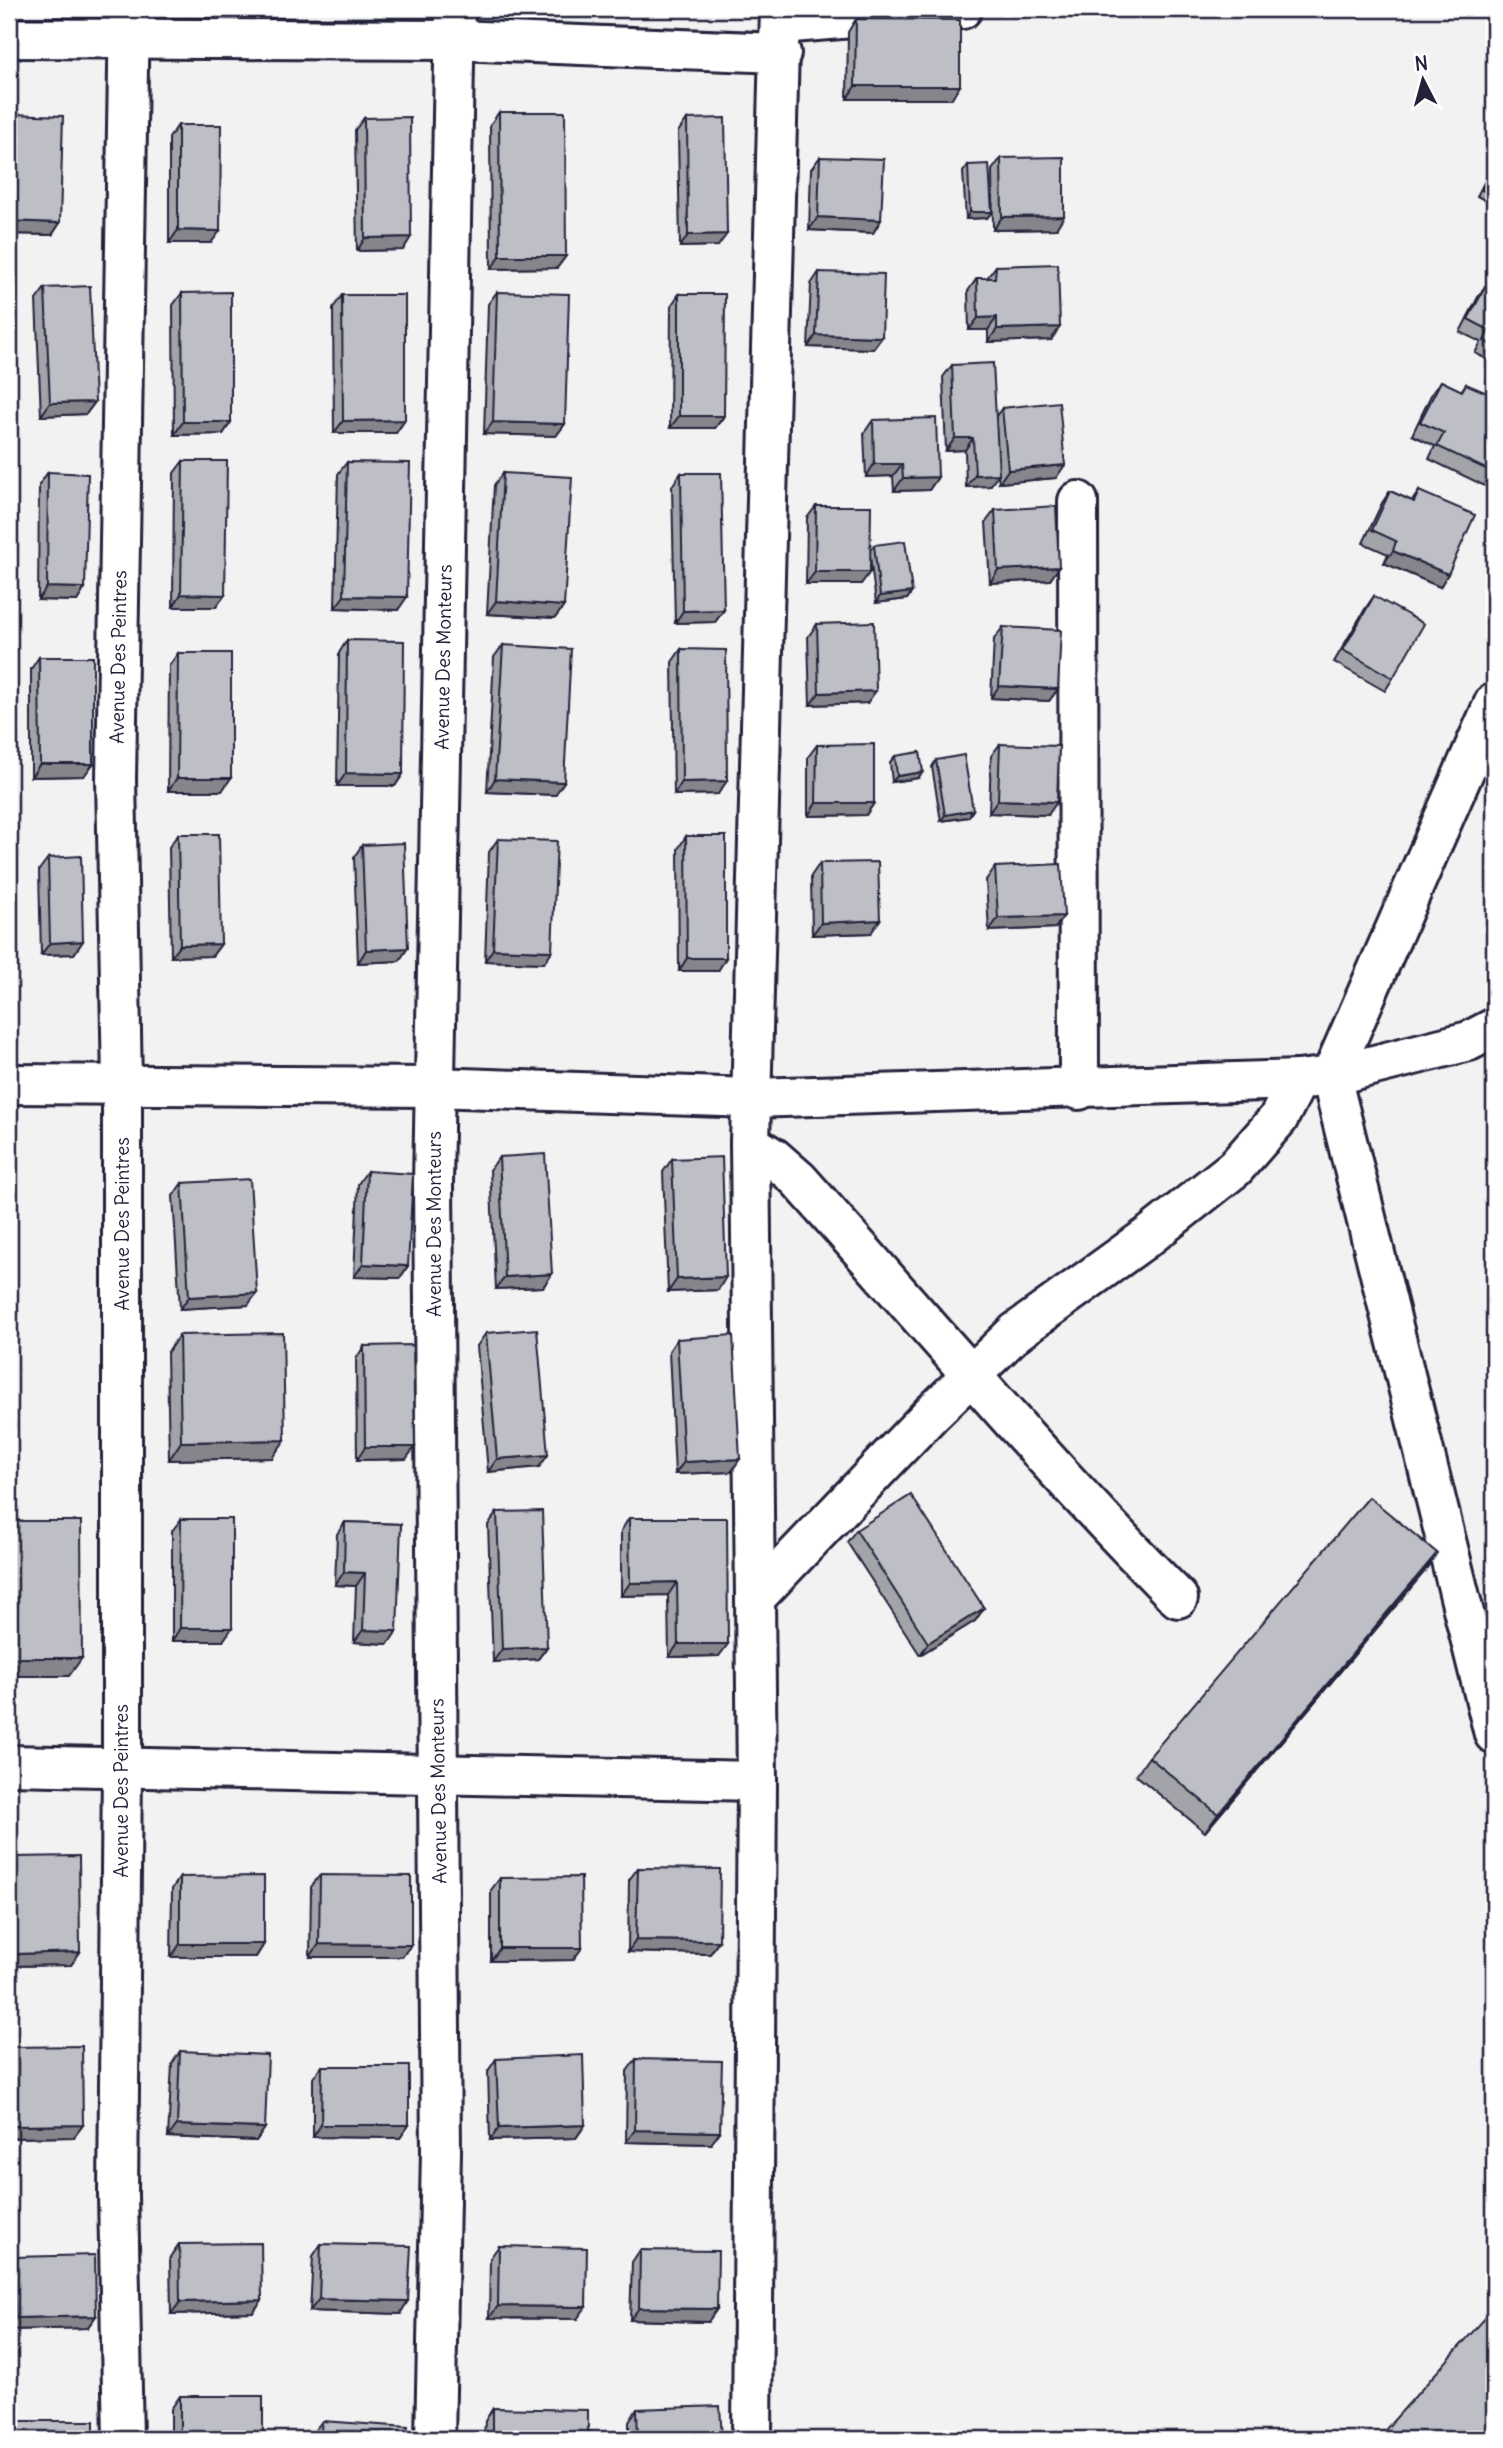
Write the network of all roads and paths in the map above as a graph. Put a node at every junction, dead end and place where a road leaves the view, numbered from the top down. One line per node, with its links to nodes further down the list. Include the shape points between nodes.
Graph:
1 (962, 9): 4 (street)
2 (129, 23): 3 (street); 5 (street); 10 (street, Avenue Des Peintres, via 116,779)
3 (455, 24): 4 (street); 12 (street, Avenue Des Monteurs)
4 (780, 29): 14 (street)
5 (9, 38)
6 (1078, 501): 13 (street)
7 (1494, 703): 9 (street)
8 (1494, 1028): 9 (street, via 1469,1041)
9 (1314, 1078): 13 (street); 16 (street, via 1235,1168 1016,1332); 19 (street)
10 (122, 1082): 11 (street); 12 (street); 21 (street, Avenue Des Peintres)
11 (9, 1084)
12 (434, 1087): 14 (street); 22 (street, Avenue Des Monteurs)
13 (1079, 1090): 14 (street)
14 (751, 1098): 15 (street)
15 (750, 1143): 16 (street, via 798,1179); 17 (street)
16 (973, 1373): 17 (street); 18 (street, via 1020,1432)
17 (755, 1598): 23 (street)
18 (1178, 1598)
19 (1494, 1734)
20 (9, 1765): 21 (street)
21 (122, 1766): 22 (street); 24 (street, Avenue Des Peintres, via 118,2195)
22 (437, 1774): 23 (street); 25 (street, Avenue Des Monteurs, via 441,2151)
23 (757, 1781): 26 (street)
24 (123, 2439)
25 (435, 2439)
26 (752, 2439)

